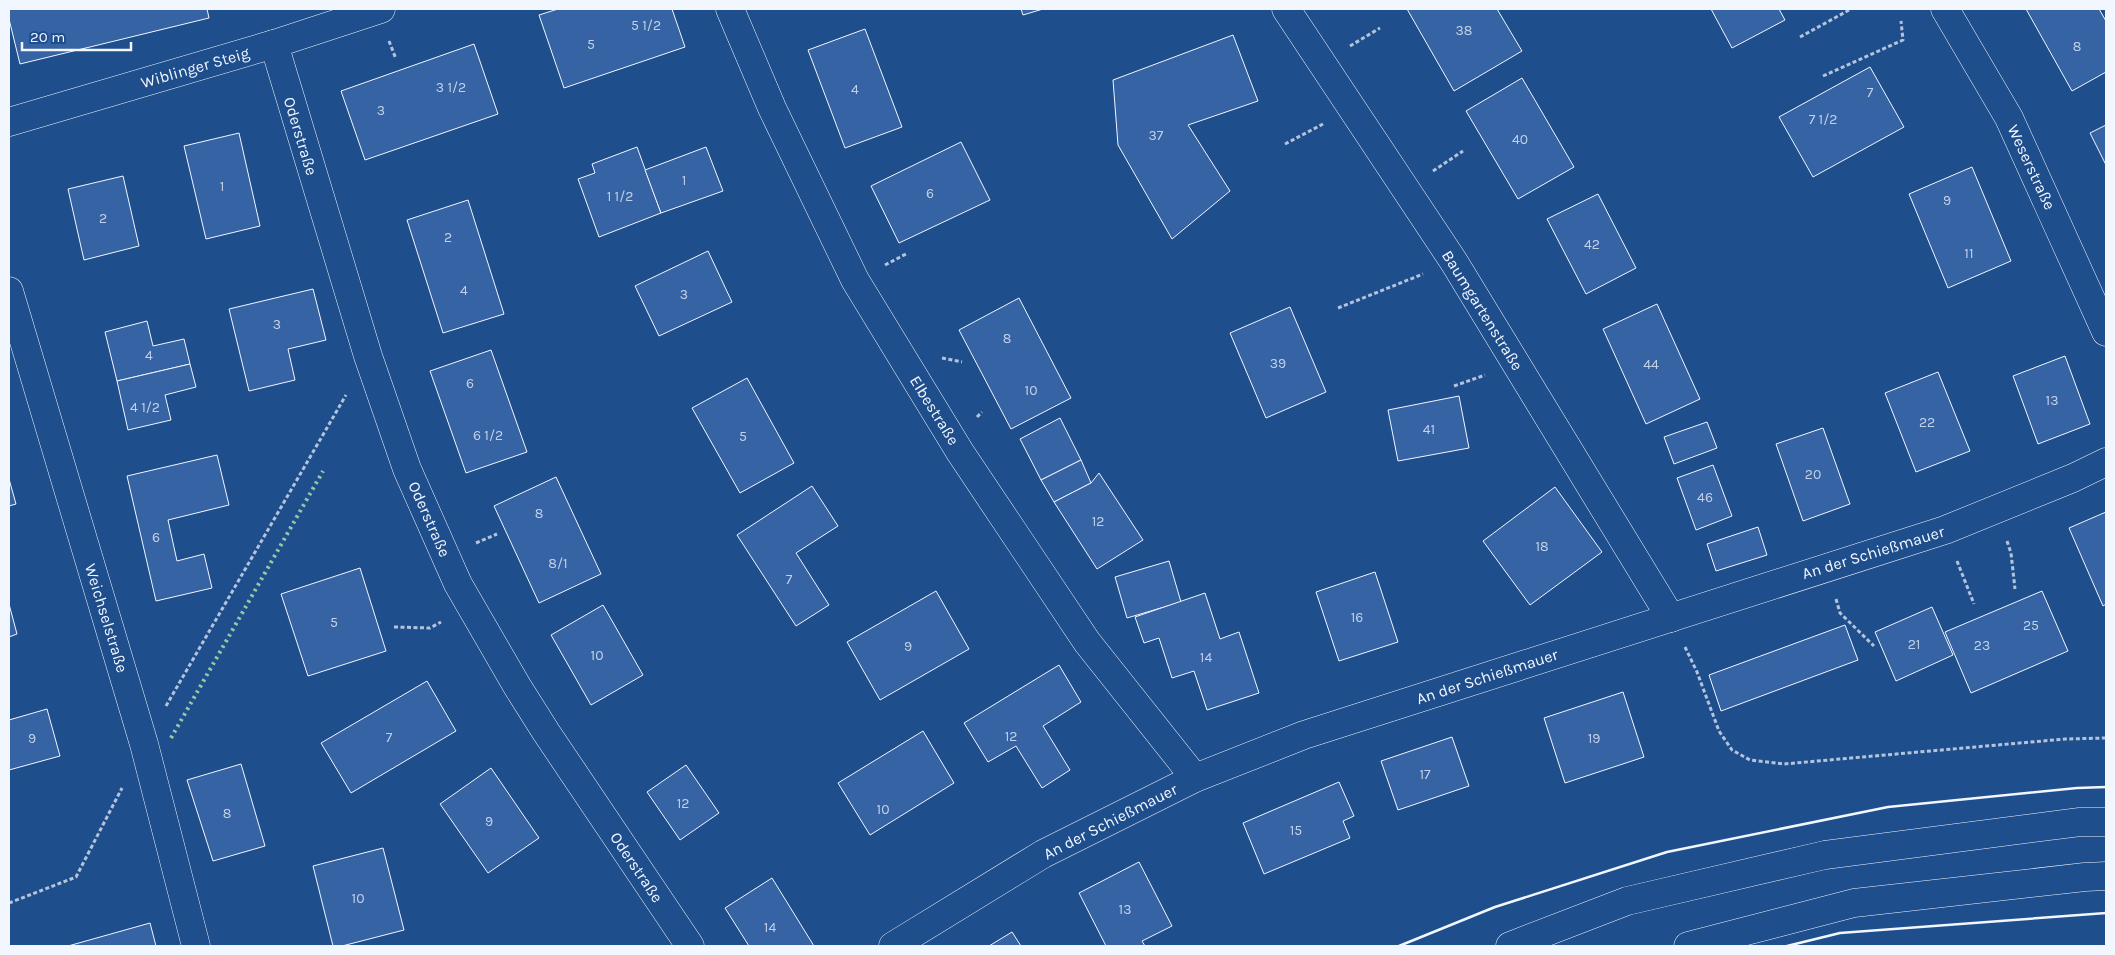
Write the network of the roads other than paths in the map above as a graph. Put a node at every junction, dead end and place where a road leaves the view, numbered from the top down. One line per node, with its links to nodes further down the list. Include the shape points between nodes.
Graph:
1 (381, 9): 5 (main road, Wiblinger Steig)
2 (730, 9): 11 (main road, Elbestraße, via 772,108 855,280 960,452 1087,642)
3 (1286, 9): 10 (main road, Baumgartenstraße, via 1454,262)
4 (1945, 9): 8 (main road, Weserstraße, via 2009,118)
5 (274, 44): 6 (main road, Wiblinger Steig); 15 (main road, Oderstraße, via 368,356 407,469 458,584 546,732)
6 (9, 122)
7 (9, 291): 14 (main road, Weichselstraße, via 144,744)
8 (2106, 332)
9 (2106, 462): 10 (main road, An der Schießmauer, via 1945,530)
10 (1671, 618): 11 (main road, An der Schießmauer, via 1304,735)
11 (1195, 778): 16 (main road, An der Schießmauer, via 1043,854)
12 (2106, 822): 17 (main road, via 2080,822 1824,855 1627,901)
13 (2106, 876): 18 (main road, via 1854,903)
14 (196, 946)
15 (690, 946)
16 (893, 946)
17 (1510, 946)
18 (1688, 946)

